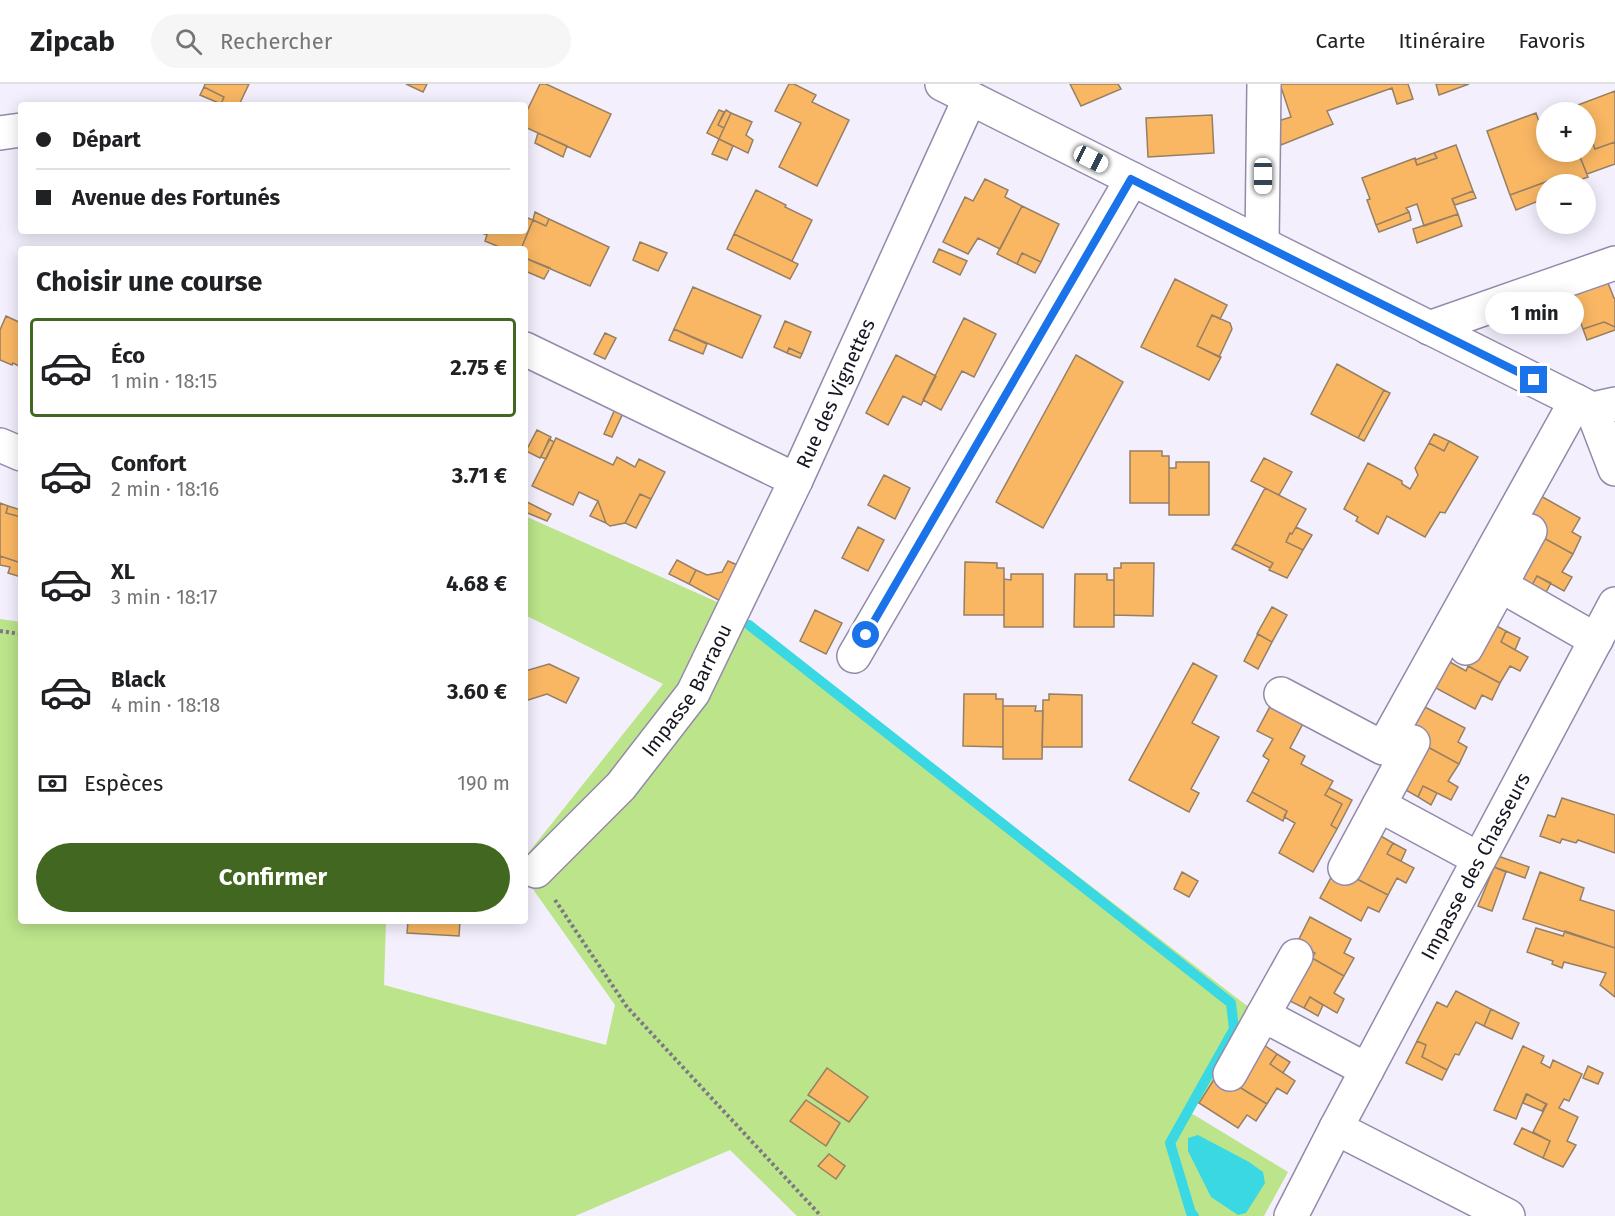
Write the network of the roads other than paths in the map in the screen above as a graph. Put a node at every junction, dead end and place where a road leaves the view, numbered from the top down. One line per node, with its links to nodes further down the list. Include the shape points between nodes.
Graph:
1 (1264, 84): 6 (street)
2 (956, 91): 5 (street); 14 (street, Rue des Vignettes)
3 (18, 130): 4 (street)
4 (0, 133)
5 (1131, 179): 6 (street); 20 (street)
6 (1262, 244): 8 (street)
7 (1615, 263): 8 (street)
8 (1429, 328): 10 (street)
9 (528, 350): 14 (street, Rue des Vignettes)
10 (1599, 409): 13 (street); 21 (street, via 1383,748)
11 (0, 445): 12 (street)
12 (18, 453)
13 (1615, 469)
14 (796, 480): 26 (street, Impasse Barraou, via 693,693 621,786)
15 (1530, 531): 16 (street)
16 (1500, 585): 18 (street); 19 (street)
17 (1615, 604): 18 (street, Impasse des Chasseurs)
18 (1596, 639): 24 (street, Impasse des Chasseurs)
19 (1466, 648)
20 (854, 656)
21 (1281, 694)
22 (1413, 742): 23 (street)
23 (1379, 804): 24 (street); 25 (street)
24 (1479, 859): 29 (street, Impasse des Chasseurs)
25 (1346, 868)
26 (536, 871)
27 (1296, 956): 28 (street)
28 (1263, 1015): 29 (street); 30 (street)
29 (1367, 1070): 31 (street, Impasse des Chasseurs)
30 (1230, 1074)
31 (1336, 1128): 32 (street, Impasse des Chasseurs); 33 (street)
32 (1291, 1216)
33 (1508, 1216)

